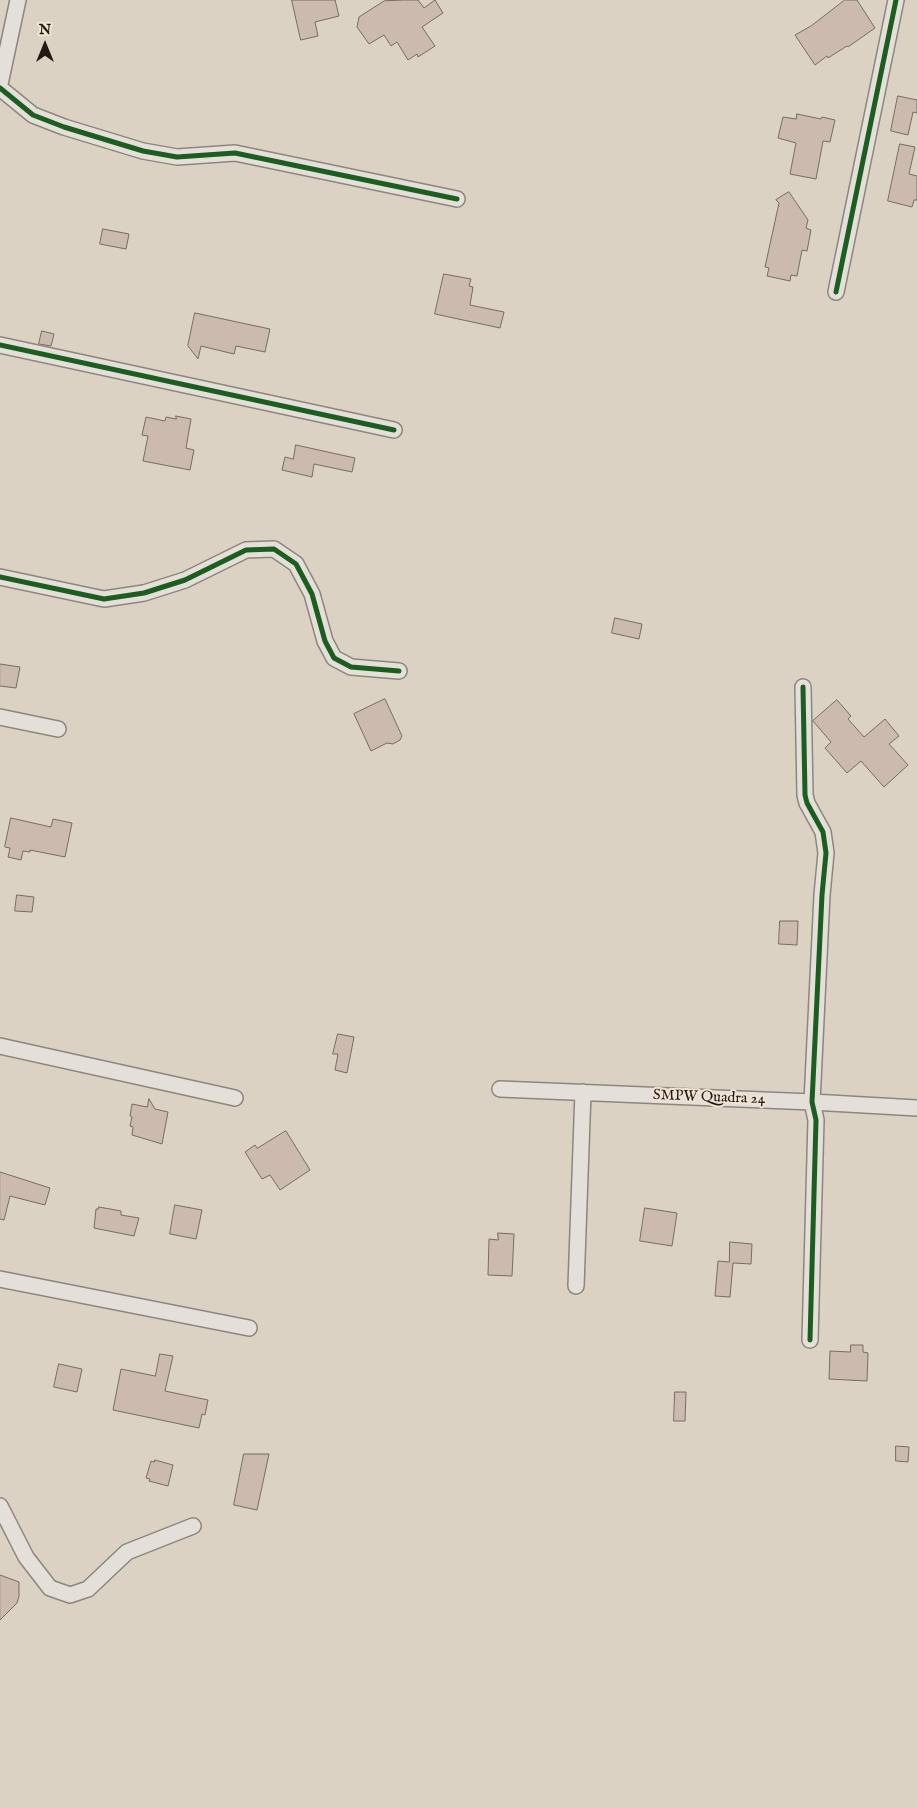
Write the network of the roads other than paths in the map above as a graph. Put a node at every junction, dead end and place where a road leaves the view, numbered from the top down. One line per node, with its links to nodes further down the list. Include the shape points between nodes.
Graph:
1 (18, 0): 3 (street)
2 (896, 0): 5 (street)
3 (0, 86): 4 (street, via 33,115 143,151 177,157 235,153)
4 (457, 199)
5 (836, 292)
6 (0, 345): 7 (street)
7 (394, 430)
8 (0, 577): 9 (street, via 104,599 144,593 185,580 246,550 274,549 296,564 312,594 324,641 334,658 351,667)
9 (399, 671)
10 (803, 687): 17 (street, via 805,795 823,832 826,853)
11 (0, 717): 12 (street)
12 (58, 729)
13 (0, 1046): 16 (street)
14 (500, 1089): 15 (street, SMPW Quadra 24)
15 (583, 1092): 17 (street, SMPW Quadra 24); 20 (street)
16 (235, 1098)
17 (812, 1102): 18 (street, SMPW Quadra 24); 22 (street, via 816,1120)
18 (917, 1108)
19 (0, 1279): 21 (street)
20 (576, 1286)
21 (249, 1328)
22 (810, 1340)
23 (0, 1506): 24 (street, via 26,1557 50,1588 70,1595 88,1589 127,1552)
24 (193, 1526)

